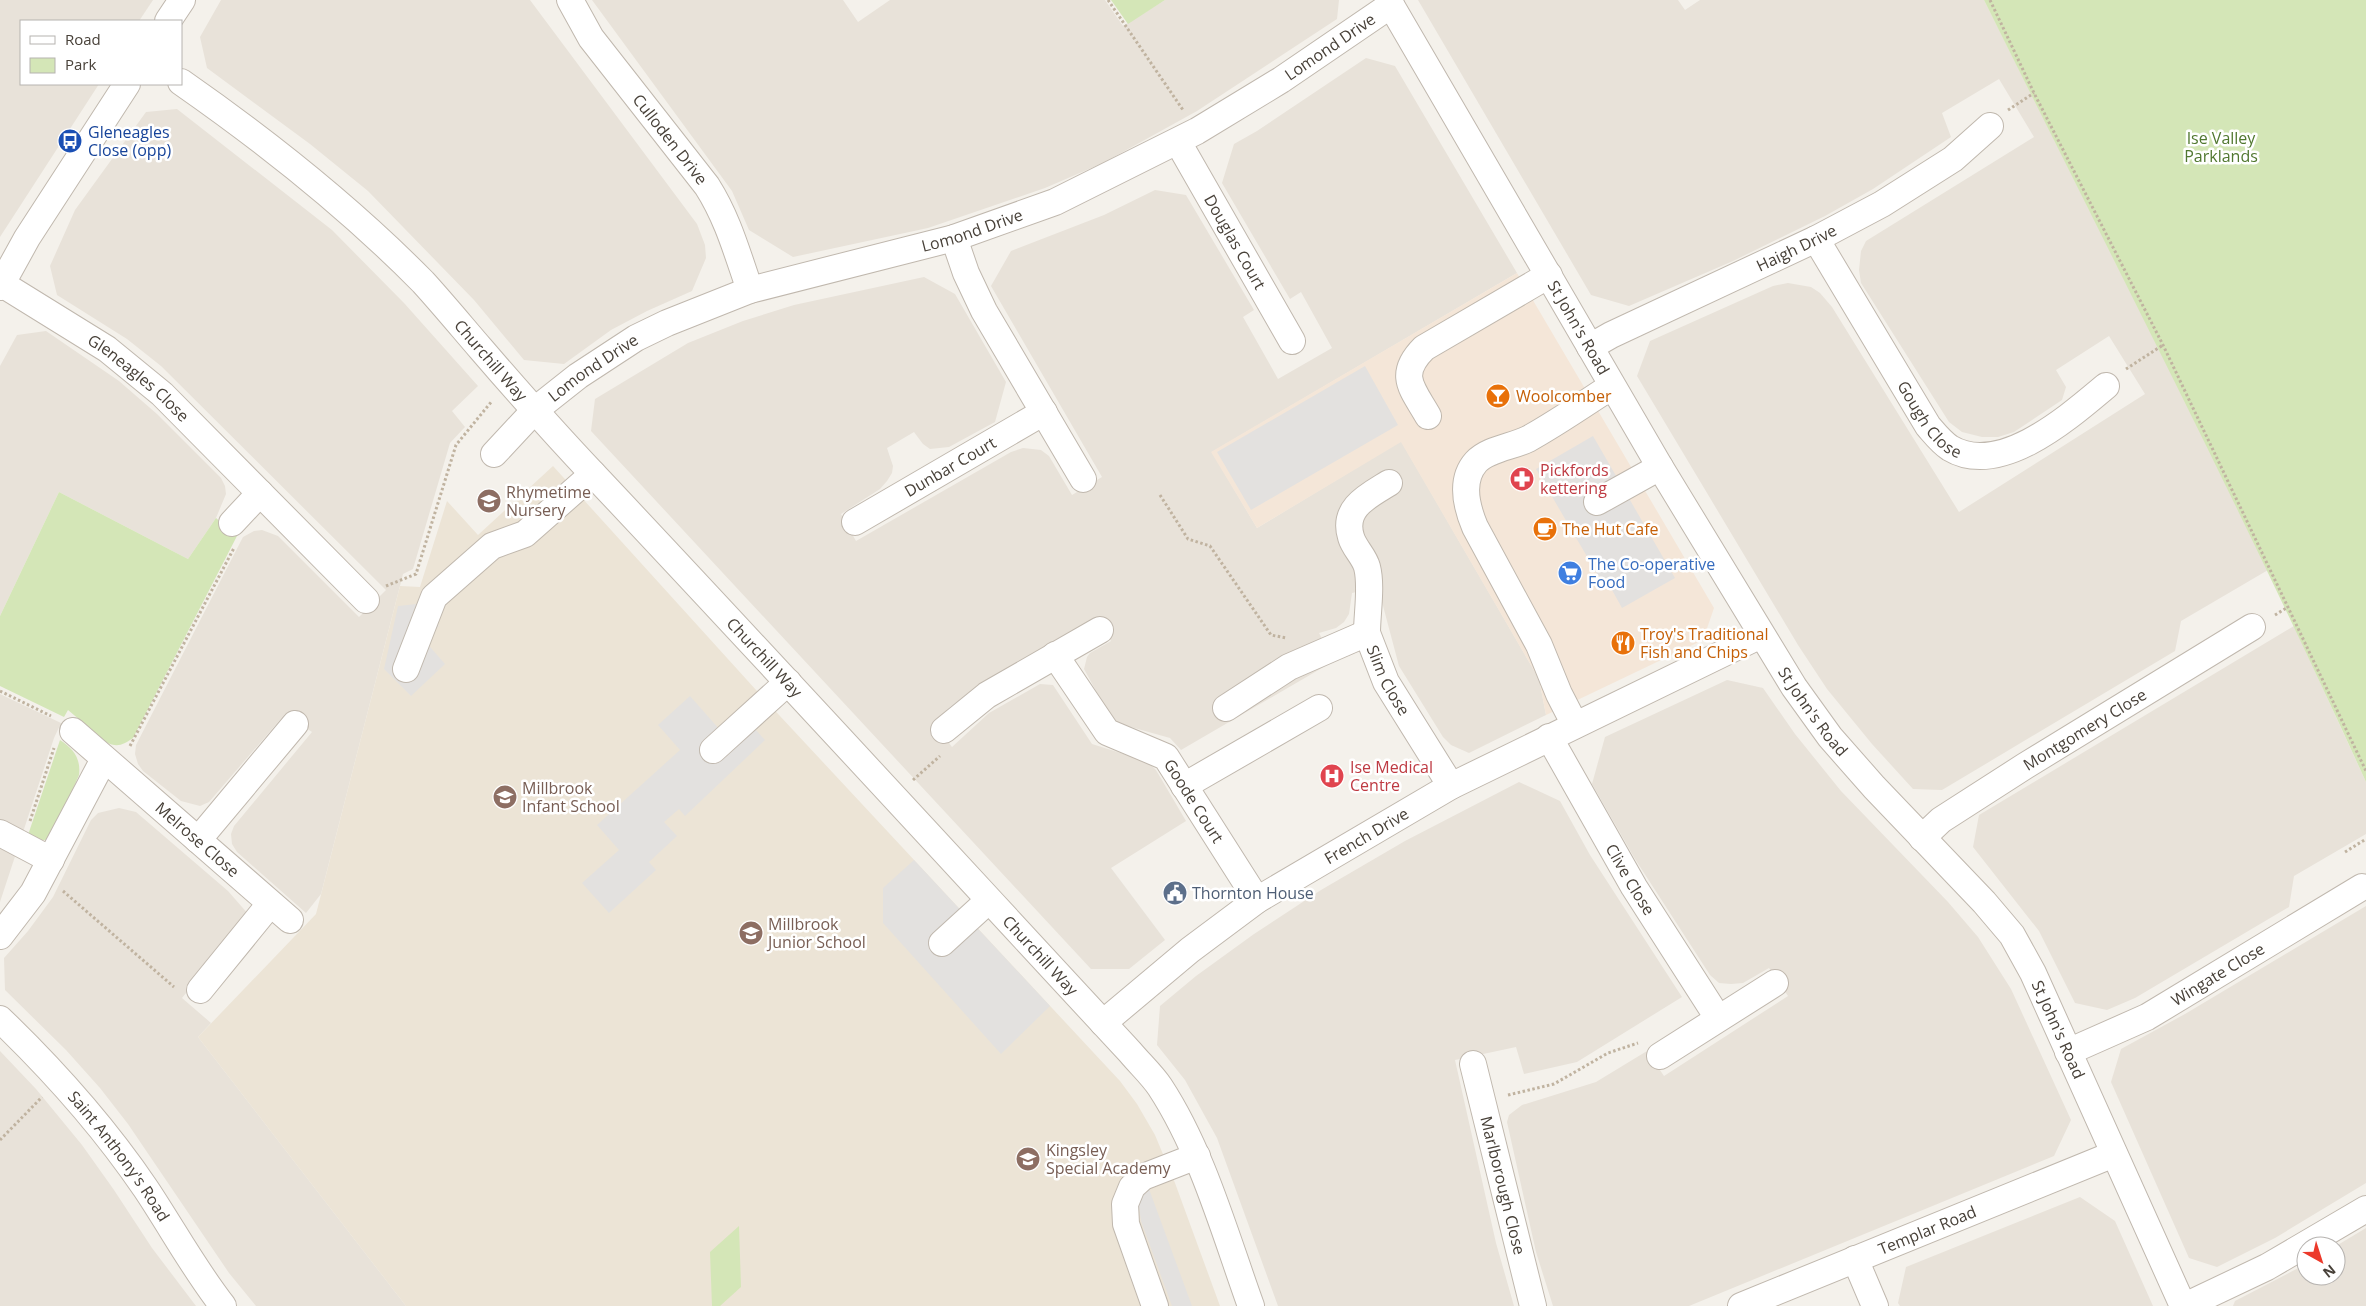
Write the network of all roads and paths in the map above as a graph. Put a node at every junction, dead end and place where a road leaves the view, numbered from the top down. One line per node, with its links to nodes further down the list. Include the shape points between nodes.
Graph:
1 (182, 0): 6 (street)
2 (570, 0): 15 (street, Culloden Drive, via 591,38 719,204)
3 (1108, 0): 10 (path)
4 (1990, 0): 17 (path)
5 (1390, 3): 10 (street, Lomond Drive, via 1280,80); 13 (street, St John's Road)
6 (169, 20)
7 (182, 83): 22 (street, Churchill Way, via 249,129 360,222 424,284)
8 (126, 85): 14 (street, via 57,191)
9 (1990, 126): 12 (street, Haigh Drive, via 1953,159 1882,204)
10 (1187, 137): 11 (street, Lomond Drive, via 1055,202); 16 (street, Douglas Court)
11 (954, 238): 15 (street, Lomond Drive); 23 (street, via 984,312)
12 (1816, 239): 18 (street, Haigh Drive); 20 (street, Gough Close, via 1928,426 1950,448 1976,456 2008,452 2073,413)
13 (1549, 275): 18 (street, St John's Road); 24 (street, via 1424,348 1414,359 1408,372 1412,388)
14 (1, 286): 30 (street, Gleneagles Close, via 119,358 162,394)
15 (750, 290): 22 (street, Lomond Drive, via 700,308 636,338 578,376)
16 (1292, 341)
17 (2163, 345): 20 (path); 53 (path)
18 (1590, 347): 19 (street, St John's Road)
19 (1612, 386): 26 (street, St John's Road); 47 (street, via 1527,439 1483,457 1470,472 1465,494 1475,527 1539,645)
20 (2106, 386)
21 (494, 399): 35 (path, via 456,445 416,574 378,590)
22 (535, 410): 25 (street, Lomond Drive); 27 (street, Churchill Way)
23 (1044, 412): 28 (street); 33 (street, Dunbar Court)
24 (1428, 416)
25 (494, 454)
26 (1660, 467): 32 (street); 39 (street, St John's Road)
27 (593, 474): 42 (street, via 525,534 492,546 434,597); 43 (street, Churchill Way)
28 (1083, 479)
29 (1389, 483): 38 (street, via 1355,506 1350,515 1351,537 1367,566 1369,580)
30 (260, 493): 34 (street); 35 (street, Gleneagles Close)
31 (1160, 495): 41 (path, via 1188,539 1210,546 1271,635 1287,638)
32 (1597, 502)
33 (855, 522)
34 (232, 523): 52 (path, via 229,526 240,537)
35 (366, 600)
36 (2252, 627): 57 (street, Montgomery Close, via 2025,766 1941,820)
37 (1100, 630): 40 (street)
38 (1366, 633): 41 (street, Slim Close); 55 (street, Slim Close, via 1386,682)
39 (1761, 635): 47 (street, French Drive); 57 (street, St John's Road, via 1830,737)
40 (1055, 655): 48 (street, via 987,694); 54 (street, Goode Court, via 1107,732 1166,757)
41 (1304, 660): 44 (street, Slim Close)
42 (406, 669)
43 (788, 682): 51 (street); 65 (street, Churchill Way)
44 (1226, 708)
45 (1320, 708): 54 (street)
46 (296, 724): 59 (street)
47 (1575, 724): 50 (street, French Drive)
48 (944, 730)
49 (65, 735): 52 (street, Melrose Close); 60 (path)
50 (1549, 737): 55 (street, French Drive); 72 (street, Clive Close, via 1634,887)
51 (713, 750)
52 (111, 765): 59 (street, Melrose Close); 62 (street)
53 (2366, 771)
54 (1184, 786): 64 (street, Goode Court)
55 (1451, 786): 64 (street, French Drive)
56 (0, 833): 60 (street)
57 (1922, 838): 75 (street, St John's Road, via 2012,935 2033,973)
58 (2366, 838): 61 (path)
59 (198, 840): 66 (street, Melrose Close)
60 (23, 845): 62 (street)
61 (2345, 852)
62 (47, 867): 68 (street, via 19,914); 71 (path)
63 (2362, 887): 75 (street, Wingate Close, via 2147,1016)
64 (1257, 900): 74 (street, French Drive)
65 (988, 901): 69 (street); 74 (street, Churchill Way)
66 (270, 904): 67 (street, Melrose Close); 71 (street)
67 (290, 920)
68 (0, 936)
69 (942, 943)
70 (1775, 983): 72 (street)
71 (188, 990)
72 (1718, 1018): 76 (street)
73 (0, 1020): 78 (street, Saint Anthony's Road)
74 (1103, 1022): 82 (street, Churchill Way, via 1159,1086)
75 (2068, 1052): 81 (street, St John's Road)
76 (1664, 1053): 79 (path, via 1655,1038 1608,1053 1554,1084)
77 (1473, 1064): 79 (street, Marlborough Close)
78 (60, 1079): 80 (path); 85 (street, Saint Anthony's Road, via 145,1188 202,1279)
79 (1482, 1102): 88 (street, Marlborough Close)
80 (0, 1140)
81 (2114, 1154): 84 (street, Templar Road); 91 (street, St John's Road)
82 (1197, 1156): 86 (street, via 1143,1177 1132,1187 1125,1204 1126,1224); 87 (street, Churchill Way)
83 (2366, 1209): 91 (street, via 2258,1272)
84 (1855, 1259): 89 (street, Templar Road); 90 (street)
85 (223, 1306)
86 (1155, 1306)
87 (1251, 1306)
88 (1533, 1306)
89 (1740, 1306)
90 (1875, 1306)
91 (2184, 1306)

